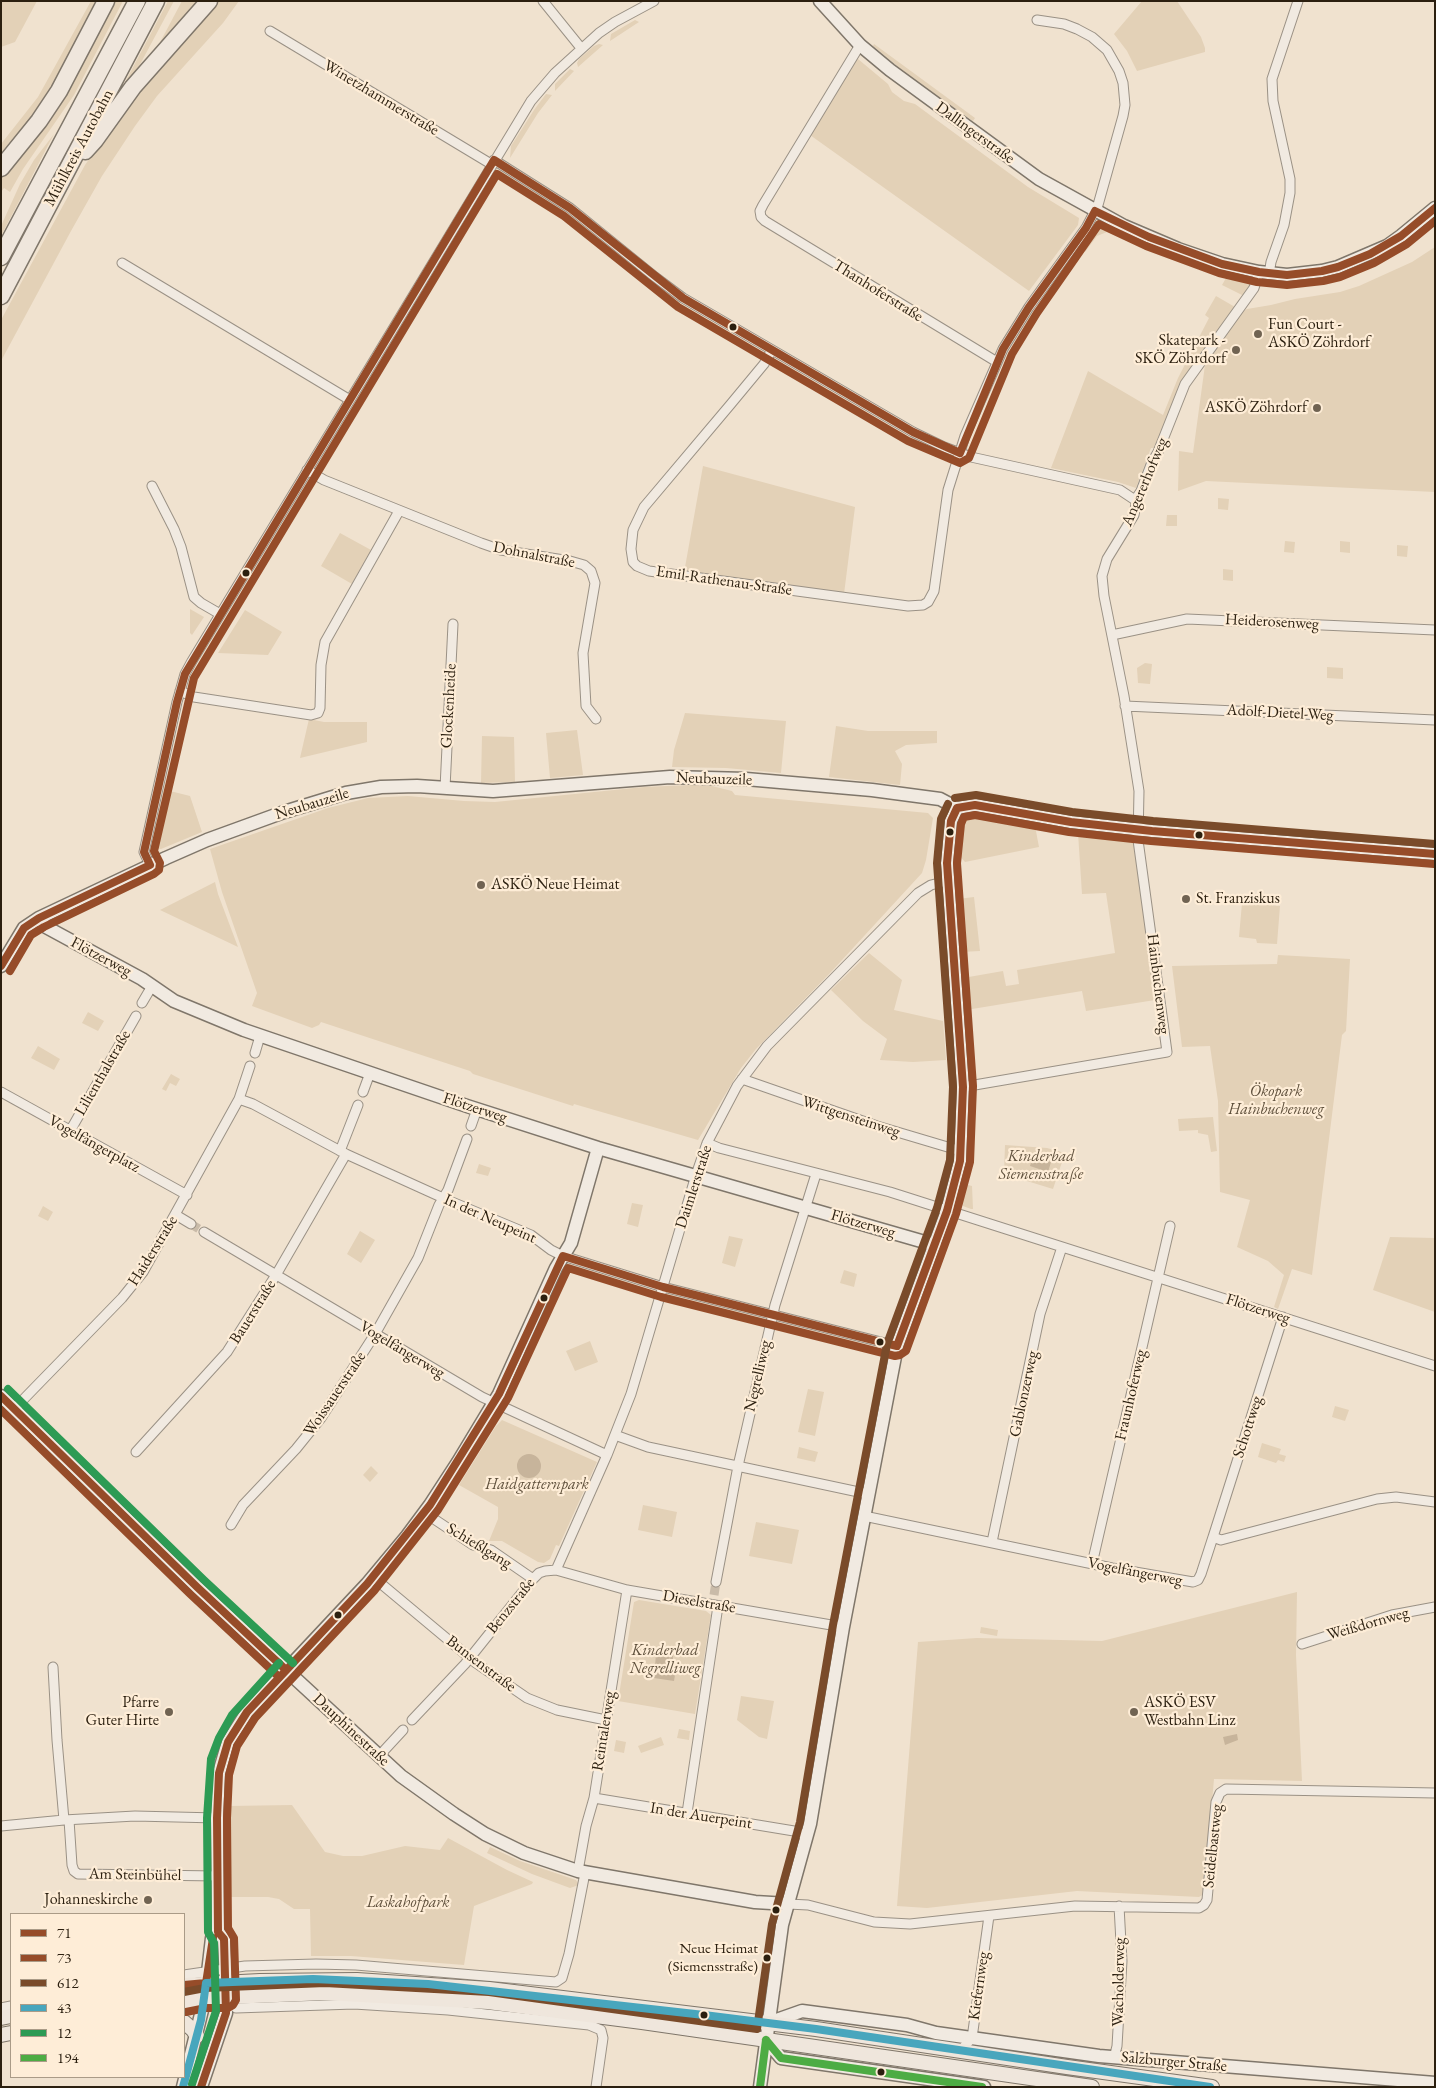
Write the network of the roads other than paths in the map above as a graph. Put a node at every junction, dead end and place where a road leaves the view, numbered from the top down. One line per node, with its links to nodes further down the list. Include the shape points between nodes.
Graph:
1 (106, 1): 15 (highway, via 59,91)
2 (137, 1): 18 (highway, Mühlkreis Autobahn)
3 (156, 1): 14 (highway, Mühlkreis Autobahn)
4 (209, 1): 14 (highway, via 133,87 95,140)
5 (543, 1): 12 (street)
6 (654, 1): 12 (street, via 615,22)
7 (820, 1): 11 (street, Dallingerstraße)
8 (1298, 1): 20 (street, Angererhofweg, via 1272,79 1290,193 1284,225)
9 (1037, 20): 17 (street, via 1064,24 1092,37 1107,50 1123,83 1124,116)
10 (270, 31): 13 (street, Winetzhammerstraße)
11 (860, 45): 17 (street, Dallingerstraße, via 988,144 1039,179); 23 (street, Thanhoferstraße, via 763,205 762,217)
12 (581, 48): 13 (street, via 555,72 531,102)
13 (492, 162): 22 (street, Winetzhammerstraße, via 570,208 683,298); 24 (street)
14 (69, 167): 21 (highway, Mühlkreis Autobahn)
15 (1, 168)
16 (1435, 208): 20 (street, Dallingerstraße, via 1401,236 1354,261 1322,271 1287,275)
17 (1095, 211): 20 (street, Dallingerstraße, via 1178,249 1222,264); 23 (street, via 1029,307)
18 (1, 257)
19 (122, 263): 24 (street)
20 (1264, 273): 28 (street, Angererhofweg, via 1185,384)
21 (1, 296)
22 (772, 350): 25 (street, Winetzhammerstraße, via 913,432); 25 (street, Emil-Rathenau-Straße, via 644,507 634,530 631,549 637,566 649,571 908,606 923,605 934,591 948,490)
23 (997, 362): 25 (street)
24 (350, 400): 26 (street)
25 (960, 453): 28 (street, Winetzhammerstraße, via 1120,490)
26 (307, 470): 29 (street, Dohnalstraße); 30 (street)
27 (152, 486): 30 (street, via 174,528 194,597)
28 (1135, 500): 33 (street, Angererhofweg, via 1134,515 1107,559 1102,576)
29 (399, 510): 34 (street, via 325,642 318,713 311,715 194,697); 36 (street, Dohnalstraße, via 501,550 570,561 591,571 595,583 583,666 586,706)
30 (220, 614): 34 (street, via 192,661)
31 (453, 624): 38 (street, Glockenheide)
32 (1435, 630): 33 (street, Heiderosenweg, via 1187,619)
33 (1112, 635): 35 (street, Angererhofweg)
34 (180, 691): 42 (street, via 144,852)
35 (1125, 706): 37 (street, Adolf-Dietel-Weg); 40 (street, Angererhofweg, via 1139,791)
36 (596, 719)
37 (1435, 720)
38 (445, 788): 39 (street, Neubauzeile, via 493,791 613,780 703,777 872,790 940,799); 42 (street, Neubauzeile, via 394,786 346,793 230,832)
39 (957, 808): 40 (street, Neubauzeile, via 976,805 1071,822); 43 (street, via 950,832)
40 (1139, 829): 41 (street, Neubauzeile); 55 (street, Hainbuchenweg, via 1167,1052)
41 (1435, 854)
42 (150, 866): 44 (street, Neubauzeile)
43 (947, 881): 54 (street, Daimlerstraße, via 918,893 767,1046); 55 (street)
44 (39, 918): 45 (street, Neubauzeile, via 24,928); 47 (street, Flötzerweg, via 46,927)
45 (5, 951): 46 (street)
46 (1, 966)
47 (152, 986): 48 (street); 50 (street, Flötzerweg, via 174,1001)
48 (142, 1003)
49 (136, 1016): 62 (street, Lilienthalstraße)
50 (260, 1036): 51 (street); 53 (street, Flötzerweg)
51 (255, 1053)
52 (250, 1066): 58 (street, Haiderstraße)
53 (370, 1073): 57 (street); 60 (street, Flötzerweg)
54 (742, 1079): 64 (street, Daimlerstraße); 66 (street, Wittgensteinweg, via 875,1126)
55 (963, 1087): 66 (street)
56 (1, 1092): 62 (street, Vogelfängerplatz)
57 (363, 1092)
58 (239, 1099): 67 (street, In der Neupeint); 70 (street, Haiderstraße)
59 (358, 1105): 67 (street, Bauerstraße)
60 (477, 1109): 61 (street); 65 (street, Flötzerweg)
61 (472, 1126)
62 (70, 1131): 70 (street, Vogelfängerplatz)
63 (467, 1139): 71 (street, Woissauerstraße)
64 (707, 1143): 68 (street, Flötzerweg); 69 (street, Daimlerstraße)
65 (598, 1148): 69 (street, Flötzerweg); 80 (street, via 571,1243)
66 (961, 1151): 73 (street, via 959,1172)
67 (343, 1153): 71 (street, In der Neupeint); 81 (street, Bauerstraße)
68 (816, 1174): 72 (street, Negrelliweg); 73 (street, Flötzerweg, via 890,1192)
69 (696, 1176): 72 (street, Flötzerweg); 83 (street, Daimlerstraße)
70 (187, 1195): 74 (street, Haiderstraße)
71 (444, 1198): 80 (street, In der Neupeint, via 531,1235); 86 (street, Woissauerstraße, via 413,1268)
72 (806, 1207): 78 (street, Flötzerweg); 84 (street, Negrelliweg)
73 (947, 1211): 78 (street); 79 (street, Flötzerweg)
74 (176, 1215): 75 (street); 91 (street, Haiderstraße, via 143,1272 122,1298)
75 (191, 1224)
76 (1170, 1226): 82 (street, Fraunhoferweg)
77 (204, 1232): 81 (street, Vogelfängerweg)
78 (935, 1245): 87 (street)
79 (1062, 1247): 82 (street, Flötzerweg); 102 (street, Gablonzerweg, via 1040,1314)
80 (563, 1256): 83 (street, In der Neupeint); 90 (street)
81 (276, 1275): 86 (street, Vogelfängerweg); 93 (street, Bauerstraße, via 227,1352)
82 (1159, 1277): 85 (street, Flötzerweg); 103 (street, Fraunhoferweg)
83 (663, 1286): 84 (street, In der Neupeint); 92 (street, Daimlerstraße, via 631,1394)
84 (772, 1314): 87 (street, In der Neupeint); 95 (street, Negrelliweg)
85 (1283, 1317): 88 (street, Flötzerweg); 101 (street, Schottweg)
86 (375, 1334): 90 (street, Vogelfängerweg); 100 (street, Woissauerstraße, via 321,1418 243,1505)
87 (897, 1346): 96 (street)
88 (1435, 1366)
89 (1, 1396): 91 (street, Dauphinestraße)
90 (494, 1403): 94 (street, Vogelfängerweg); 98 (street)
91 (15, 1408): 116 (street, Dauphinestraße)
92 (615, 1435): 94 (street, Daimlerstraße); 95 (street, via 648,1448)
93 (136, 1452)
94 (607, 1455): 104 (street, Daimlerstraße)
95 (738, 1466): 96 (street); 107 (street, Negrelliweg)
96 (868, 1494): 99 (street)
97 (1435, 1502): 101 (street, via 1396,1497 1377,1499 1222,1540)
98 (425, 1512): 105 (street); 106 (street, Schießlgang, via 472,1545 491,1550)
99 (864, 1516): 102 (street, Vogelfängerweg); 112 (street)
100 (231, 1525)
101 (1212, 1538): 103 (street, Vogelfängerweg, via 1198,1580 1193,1582)
102 (992, 1542): 103 (street, Vogelfängerweg)
103 (1092, 1564)
104 (556, 1570): 106 (street, Benzstraße, via 539,1573); 108 (street, Dieselstraße)
105 (373, 1577): 114 (street, Bunsenstraße); 116 (street)
106 (533, 1579): 114 (street, Benzstraße)
107 (716, 1582)
108 (627, 1590): 110 (street, Dieselstraße); 118 (street, Reintalerweg)
109 (714, 1595): 110 (street)
110 (715, 1605): 112 (street, Dieselstraße); 123 (street)
111 (1435, 1607): 113 (street, Weißdornweg, via 1392,1614)
112 (843, 1627): 127 (street)
113 (1302, 1644)
114 (470, 1657): 117 (street, Benzstraße); 118 (street, Bunsenstraße, via 514,1690 542,1706)
115 (54, 1667): 125 (street, Am Steinbühel, via 57,1740)
116 (286, 1670): 120 (street, Dauphinestraße); 124 (street, via 247,1712 228,1742 219,1773)
117 (412, 1720)
118 (606, 1720): 122 (street, Reintalerweg)
119 (402, 1730): 120 (street)
120 (379, 1756): 128 (street, Dauphinestraße, via 427,1796 485,1834 524,1853)
121 (1435, 1793): 131 (street, Seidelbastweg, via 1226,1789 1220,1792 1216,1802 1209,1893 1204,1905 1193,1908)
122 (594, 1798): 123 (street, In der Auerpeint); 128 (street, Reintalerweg, via 586,1826)
123 (686, 1813): 127 (street, In der Auerpeint)
124 (217, 1818): 125 (street, via 135,1816); 129 (street)
125 (66, 1820): 126 (street); 129 (street, Am Steinbühel, via 72,1865 78,1874)
126 (1, 1826)
127 (807, 1836): 130 (street)
128 (582, 1872): 130 (street, Dauphinestraße, via 755,1902); 134 (street, Salzburger Straße, via 570,1954 559,1980 551,1982 356,1965)
129 (218, 1876): 133 (street)
130 (788, 1904): 132 (street, Seidelbastweg, via 808,1905 892,1924); 143 (street)
131 (1118, 1906): 132 (street, Seidelbastweg, via 1048,1908); 148 (street, Wacholderweg, via 1122,1961)
132 (989, 1916): 145 (street, Kiefernweg)
133 (218, 1932): 134 (street, via 224,1939); 136 (street, via 212,1938)
134 (226, 1968): 136 (street, Salzburger Straße); 137 (street)
135 (185, 1975): 136 (street, Salzburger Straße)
136 (207, 1977): 137 (main road, Salzburger Straße); 138 (main road, Salzburger Straße); 139 (street)
137 (226, 1982): 140 (street); 143 (main road, Salzburger Straße, via 313,1979 428,1984)
138 (185, 1985)
139 (205, 1998): 140 (main road); 141 (main road); 144 (street)
140 (226, 1998): 146 (main road, via 325,1993 488,2002); 152 (street, via 223,2022); 153 (street, via 236,2008 327,2004 384,2006 589,2025 601,2030 603,2038)
141 (185, 2002)
142 (185, 2023): 144 (main road)
143 (768, 2023): 145 (street, Salzburger Straße, via 802,2010); 146 (street); 147 (main road, Salzburger Straße)
144 (197, 2036): 151 (street)
145 (972, 2038): 147 (street, Kiefernweg); 148 (street, Salzburger Straße)
146 (766, 2040): 154 (street); 155 (street, via 782,2058); 156 (main road)
147 (960, 2051): 157 (main road, Salzburger Straße)
148 (1114, 2058): 149 (street, Salzburger Straße)
149 (1395, 2080): 150 (street, Salzburger Straße); 158 (street)
150 (1435, 2083)
151 (183, 2087)
152 (201, 2087)
153 (596, 2087)
154 (760, 2087)
155 (984, 2087)
156 (1092, 2087)
157 (1212, 2087)
158 (1410, 2087)

